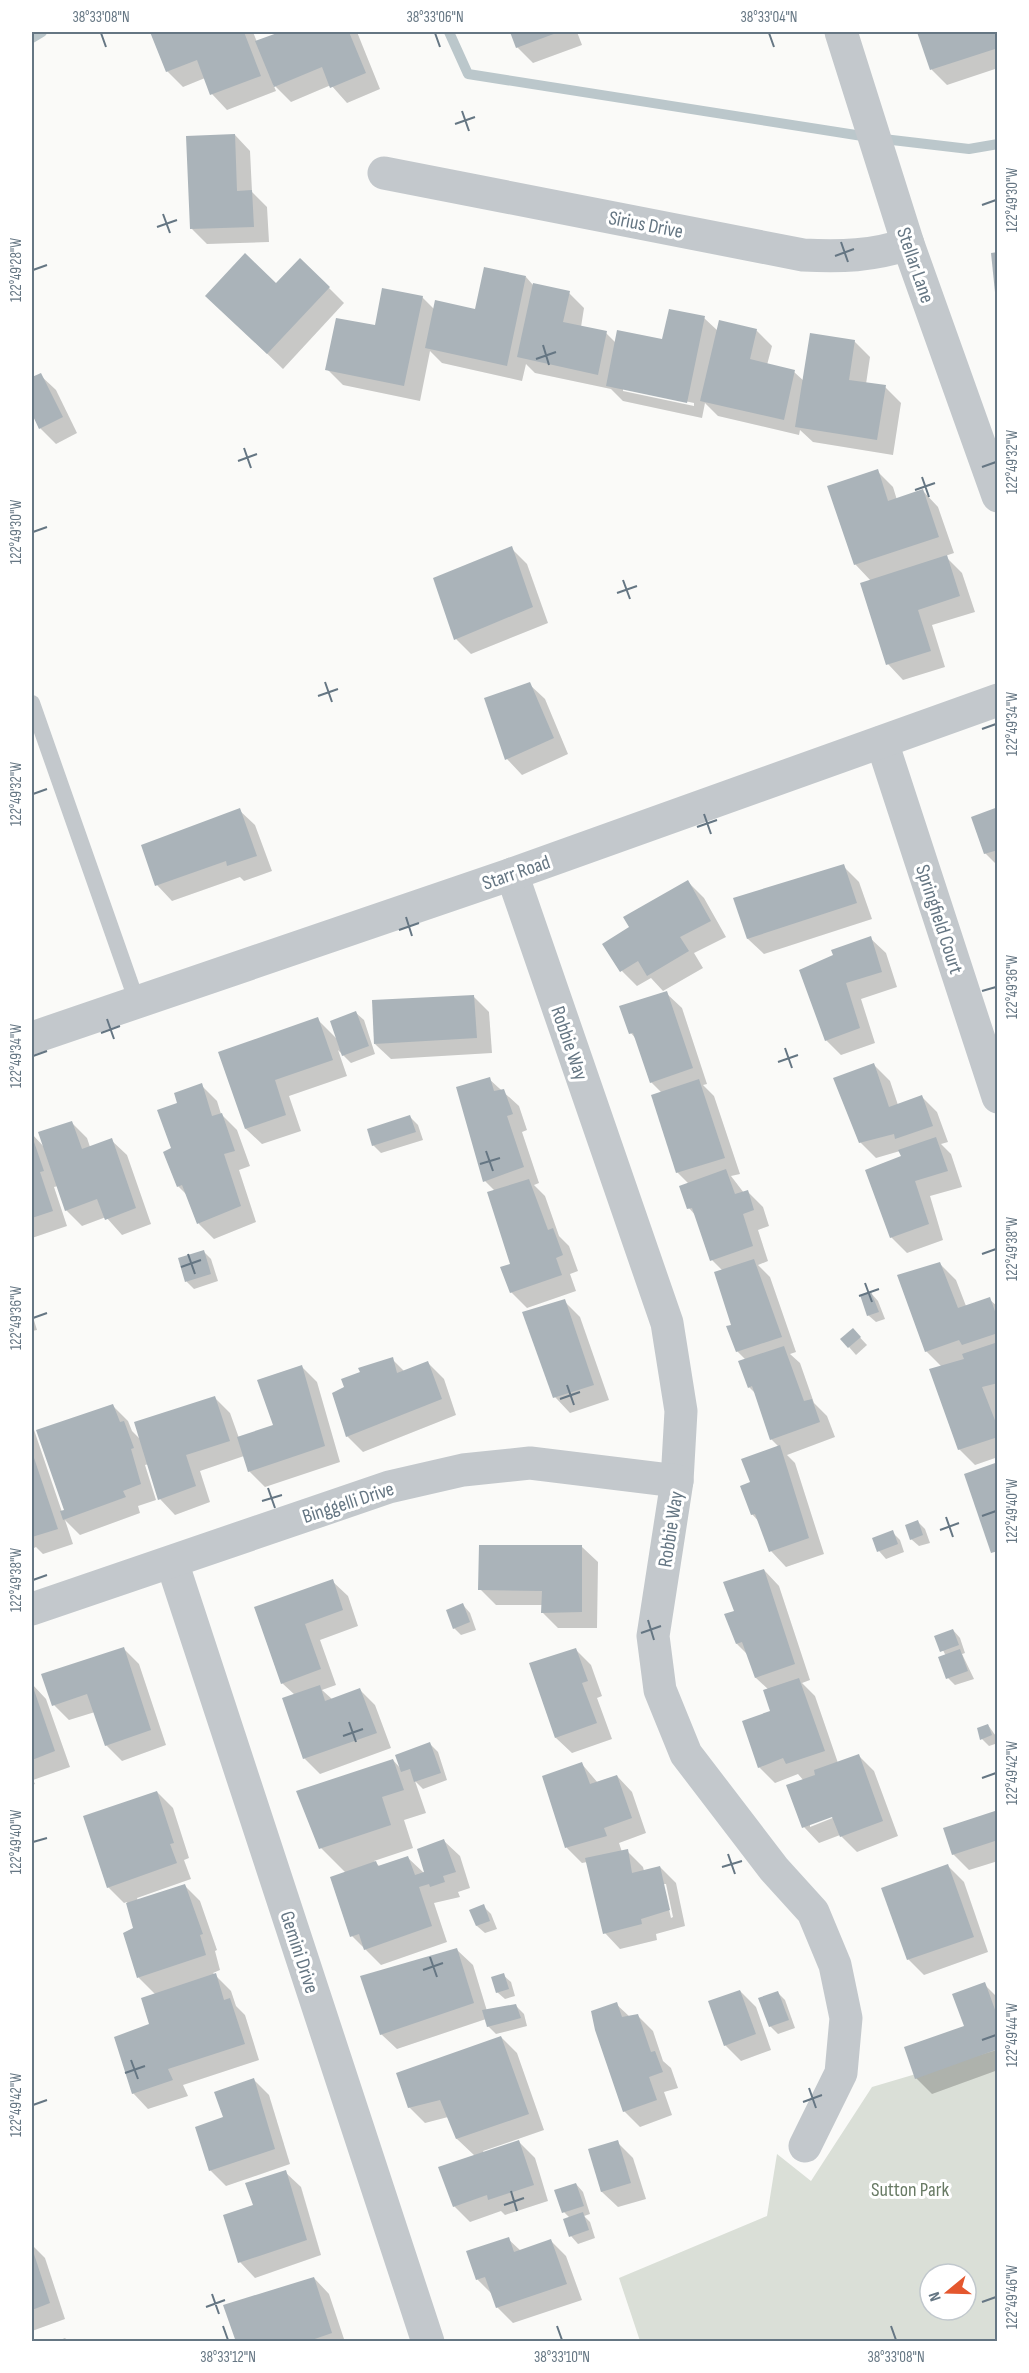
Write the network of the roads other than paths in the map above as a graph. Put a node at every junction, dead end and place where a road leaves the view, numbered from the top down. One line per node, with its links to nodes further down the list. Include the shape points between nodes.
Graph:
1 (841, 32): 3 (street, Stellar Lane)
2 (384, 173): 3 (street, Sirius Drive, via 803,255 844,258)
3 (908, 244): 4 (street, Stellar Lane)
4 (998, 496)
5 (998, 700): 7 (street, Starr Road)
6 (32, 703): 9 (lane)
7 (882, 742): 8 (street, Starr Road); 11 (street, Springfield Court)
8 (512, 874): 9 (street, Starr Road); 12 (street, Robbie Way, via 667,1323 681,1411)
9 (138, 1002): 10 (street, Starr Road)
10 (32, 1038)
11 (998, 1097)
12 (677, 1481): 13 (street, Binggelli Drive, via 530,1463 463,1470 389,1487); 15 (street, Robbie Way, via 653,1636 660,1690 686,1754 774,1869 813,1912 835,1965 842,1997 846,2019 841,2073)
13 (172, 1562): 14 (street, Binggelli Drive); 16 (street, Gemini Drive)
14 (32, 1609)
15 (805, 2146)
16 (428, 2342)

